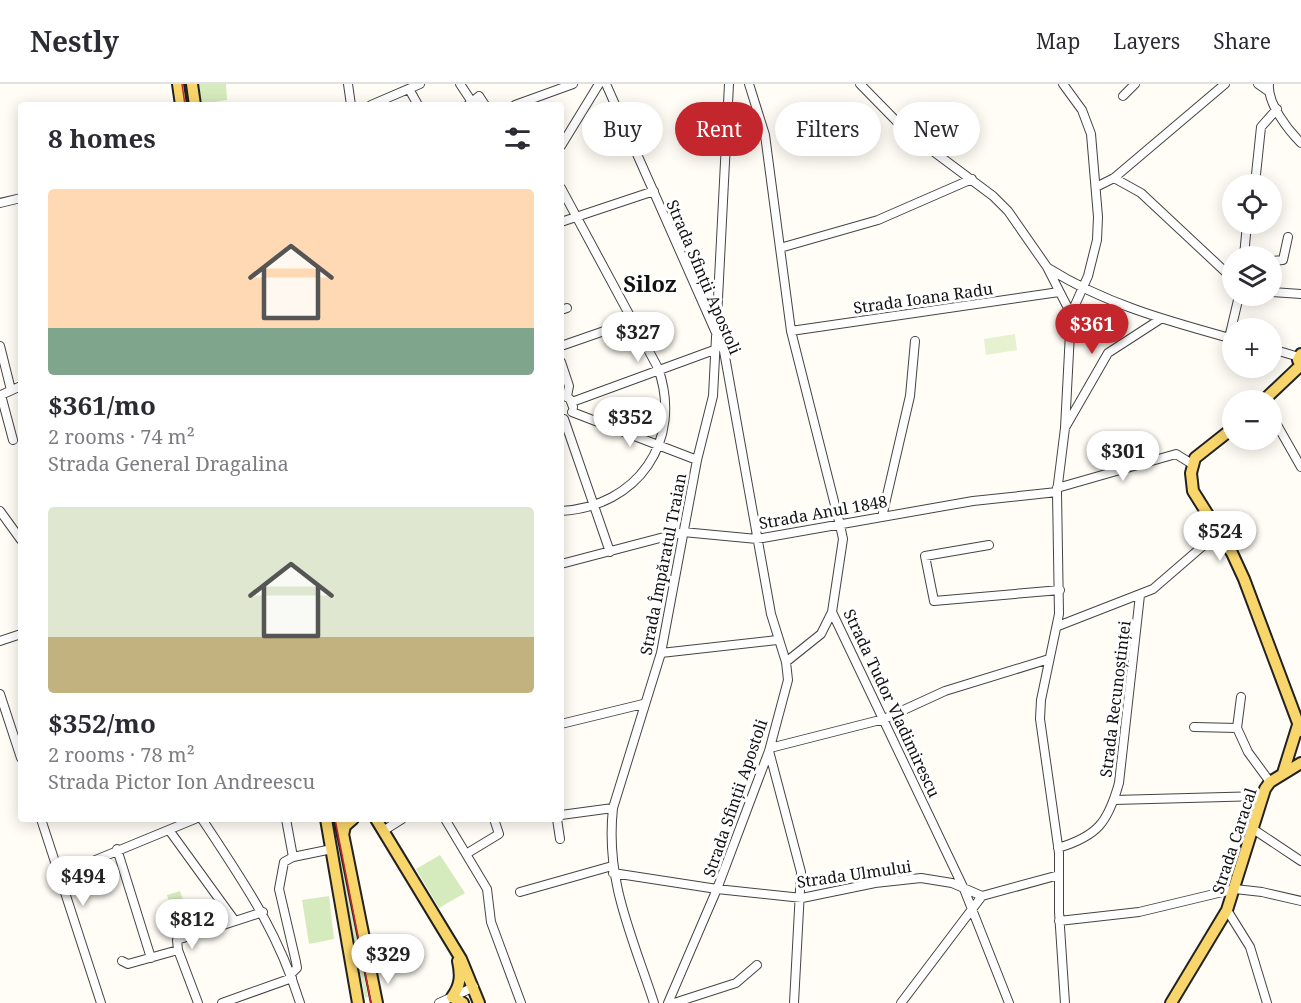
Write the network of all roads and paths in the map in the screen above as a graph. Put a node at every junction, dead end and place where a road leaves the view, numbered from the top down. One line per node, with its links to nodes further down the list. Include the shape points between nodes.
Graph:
1 (178, 84): 20 (main road)
2 (192, 84): 21 (main road)
3 (348, 84): 22 (street)
4 (420, 84): 18 (street)
5 (460, 84): 25 (street)
6 (573, 84): 28 (street)
7 (599, 84): 30 (street)
8 (606, 84): 36 (street, Strada Sfinții Apostoli)
9 (729, 84): 54 (street, Strada Împăratul Traian)
10 (749, 84): 43 (street, Strada Tudor Vladimirescu, via 765,135)
11 (860, 84): 34 (street, via 906,131)
12 (1063, 84): 35 (street, via 1082,110 1090,134)
13 (1135, 84): 19 (street)
14 (1225, 84): 16 (street)
15 (1258, 84): 17 (street)
16 (1214, 87): 33 (street)
17 (1268, 88): 29 (street)
18 (409, 89): 23 (street); 24 (street)
19 (1123, 96)
20 (181, 102)
21 (195, 102)
22 (351, 102)
23 (378, 102)
24 (416, 102)
25 (469, 102)
26 (472, 102): 27 (street, via 479,96)
27 (483, 102)
28 (523, 102)
29 (1277, 109): 31 (street); 32 (street, via 1261,127)
30 (564, 141)
31 (1301, 143)
32 (1256, 174)
33 (1114, 178): 35 (street); 46 (street, via 1141,193)
34 (972, 179): 43 (street, via 878,220); 45 (street, via 1008,211)
35 (1096, 187): 47 (street, via 1097,240)
36 (654, 191): 40 (street); 54 (street, Strada Sfinții Apostoli)
37 (564, 193): 40 (street)
38 (18, 199): 39 (street)
39 (0, 203)
40 (578, 217): 41 (street); 53 (street)
41 (564, 221)
42 (1288, 237): 44 (street)
43 (780, 248): 55 (street, Strada Tudor Vladimirescu)
44 (1282, 260)
45 (1047, 267): 47 (street); 48 (street)
46 (1222, 269)
47 (1084, 287): 51 (street); 52 (street)
48 (1059, 292): 51 (street); 55 (street, Strada Ioana Radu)
49 (1282, 293): 50 (street)
50 (1301, 294)
51 (1071, 314): 73 (street)
52 (1159, 320): 56 (street); 73 (street, via 1108,353)
53 (633, 321): 58 (street); 63 (street)
54 (714, 328): 60 (street, Strada Împăratul Traian); 90 (street, Strada Sfinții Apostoli, via 724,351)
55 (791, 331): 86 (street, Strada Tudor Vladimirescu)
56 (1222, 336)
57 (915, 341): 85 (street, via 910,396)
58 (564, 345)
59 (0, 346): 67 (street)
60 (714, 350): 63 (street); 78 (street, Strada Împăratul Traian, via 712,396)
61 (1282, 353): 62 (street)
62 (1300, 361): 68 (main road)
63 (658, 368): 69 (street); 77 (street, via 667,408)
64 (564, 371): 69 (street, via 569,386)
65 (0, 382): 67 (street)
66 (18, 387): 67 (street)
67 (12, 390): 76 (street, via 1,395)
68 (1273, 390)
69 (567, 398): 70 (street)
70 (572, 412): 71 (street); 77 (street)
71 (564, 418)
72 (564, 425): 82 (street)
73 (1065, 428): 81 (street)
74 (1282, 434): 80 (street)
75 (1222, 436): 79 (main road, via 1199,453)
76 (13, 440)
77 (658, 445): 78 (street); 82 (street, via 630,487)
78 (697, 460): 87 (street, Strada Împăratul Traian)
79 (1192, 464): 81 (street, Strada Anul 1848, via 1176,454); 88 (main road, via 1193,490)
80 (1301, 467)
81 (1057, 490): 85 (street, Strada Anul 1848); 94 (street)
82 (593, 506): 83 (street); 92 (street)
83 (564, 511)
84 (0, 512): 89 (street)
85 (882, 517): 86 (street, Strada Anul 1848)
86 (840, 525): 90 (street, Strada Anul 1848); 96 (street, Strada Tudor Vladimirescu, via 843,539)
87 (683, 532): 90 (street, Strada Anul 1848); 92 (street, Strada Anul 1848); 101 (street, Strada Împăratul Traian)
88 (1219, 532): 95 (street, via 1153,589); 110 (main road, via 1244,579)
89 (18, 536)
90 (757, 539): 99 (street, Strada Sfinții Apostoli)
91 (989, 545): 94 (street, via 926,556 934,601)
92 (610, 552): 93 (street, Strada Anul 1848)
93 (564, 563)
94 (1060, 590): 97 (street)
95 (1140, 595): 97 (street); 118 (street, Strada Recunoștinței)
96 (832, 612): 103 (street, via 821,634); 107 (street, Strada Tudor Vladimirescu)
97 (1058, 626): 102 (street)
98 (18, 635): 100 (street)
99 (777, 640): 101 (street); 103 (street, Strada Sfinții Apostoli)
100 (0, 641)
101 (661, 653): 106 (street, Strada Împăratul Traian)
102 (1049, 659): 107 (street, via 945,691); 138 (street, via 1040,729)
103 (786, 662): 113 (street, Strada Sfinții Apostoli, via 788,680)
104 (0, 694): 112 (street)
105 (1241, 697): 111 (street)
106 (643, 704): 108 (street); 119 (street, Strada Împăratul Traian)
107 (884, 719): 113 (street); 148 (street, Strada Tudor Vladimirescu)
108 (564, 723)
109 (1194, 727): 111 (street)
110 (1300, 728): 115 (main road)
111 (1237, 729): 116 (street)
112 (18, 749)
113 (770, 750): 147 (street, Strada Sfinții Apostoli); 152 (street, via 798,852)
114 (1301, 763): 115 (main road, Strada Caracal)
115 (1282, 773): 116 (main road, Strada Caracal)
116 (1270, 782): 117 (main road, Strada Caracal)
117 (1262, 796): 118 (street); 134 (main road, Strada Caracal)
118 (1114, 800): 138 (street, Strada Recunoștinței, via 1097,831)
119 (613, 808): 120 (street); 144 (street, Strada Împăratul Traian)
120 (564, 816)
121 (42, 822): 145 (street)
122 (188, 822): 133 (street)
123 (204, 822): 156 (street)
124 (287, 822): 142 (street)
125 (327, 822): 140 (main road)
126 (341, 822): 136 (main road)
127 (350, 822): 136 (main road)
128 (378, 822): 135 (main road)
129 (397, 822): 135 (street)
130 (447, 822): 141 (street)
131 (495, 822): 141 (street, via 499,834)
132 (557, 822): 137 (street)
133 (169, 830): 139 (street); 157 (street)
134 (1253, 830): 143 (street); 149 (main road, Strada Caracal)
135 (383, 831): 160 (main road)
136 (343, 836): 172 (main road)
137 (560, 839)
138 (1059, 848): 146 (street)
139 (117, 849): 145 (street); 161 (street)
140 (332, 849): 142 (street); 171 (main road)
141 (466, 854): 176 (street, via 489,897 491,922)
142 (293, 857): 164 (street, via 284,862 279,889 297,968)
143 (1301, 861)
144 (613, 869): 147 (street, Strada Ulmului); 150 (street); 177 (street, Strada Împăratul Traian)
145 (59, 875): 167 (street)
146 (1059, 875): 151 (street); 158 (street)
147 (717, 889): 152 (street, Strada Ulmului); 178 (street, Strada Sfinții Apostoli)
148 (964, 889): 151 (street, Strada Ulmului); 152 (street, Strada Ulmului, via 940,879 921,878); 154 (street, Strada Tudor Vladimirescu)
149 (1235, 889): 153 (street); 155 (main road, Strada Caracal); 158 (street, via 1139,912)
150 (520, 892)
151 (982, 896): 154 (street)
152 (802, 897): 180 (street)
153 (1301, 901)
154 (973, 909): 181 (street); 182 (street, Strada Tudor Vladimirescu)
155 (1227, 910): 184 (main road, Strada Caracal); 185 (street, via 1250,947)
156 (263, 912): 157 (street); 164 (street)
157 (235, 921): 159 (street, via 177,940)
158 (1059, 921): 183 (street)
159 (178, 950): 161 (street); 168 (street)
160 (457, 953): 165 (main road); 166 (main road, via 460,979)
161 (151, 958): 162 (street, via 128,964)
162 (123, 961)
163 (757, 965): 179 (street, via 736,982)
164 (292, 976): 169 (street); 170 (street)
165 (474, 987): 166 (street); 175 (main road)
166 (452, 997): 173 (street); 174 (main road)
167 (101, 1003)
168 (198, 1003)
169 (222, 1003)
170 (300, 1003)
171 (358, 1003)
172 (377, 1003)
173 (439, 1003)
174 (463, 1003)
175 (479, 1003)
176 (520, 1003)
177 (654, 1003)
178 (668, 1003)
179 (674, 1003)
180 (794, 1003)
181 (901, 1003)
182 (1009, 1003)
183 (1065, 1003)
184 (1171, 1003)
185 (1267, 1003)

